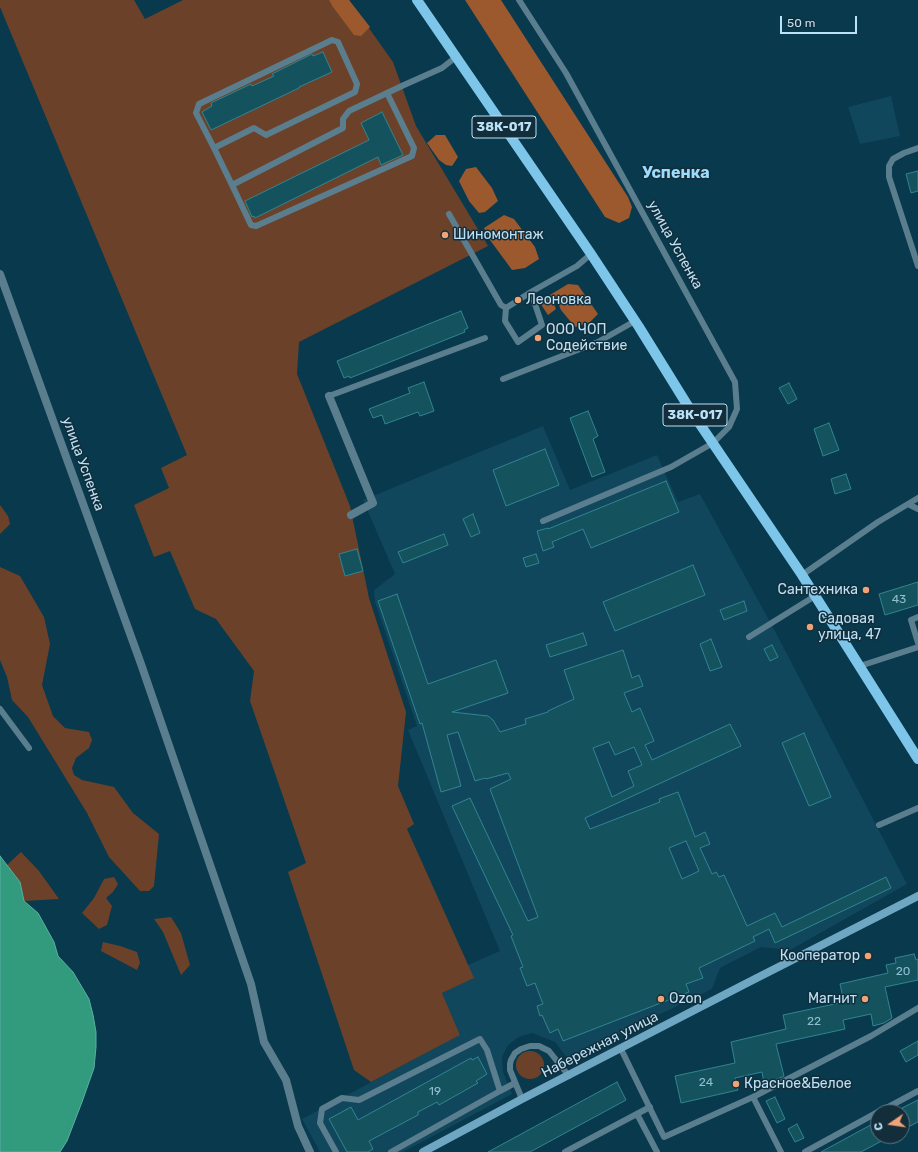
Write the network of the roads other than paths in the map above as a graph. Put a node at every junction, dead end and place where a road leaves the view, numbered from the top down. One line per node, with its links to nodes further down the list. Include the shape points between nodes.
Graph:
1 (417, 0): 3 (main road, 38К-017)
2 (519, 0): 18 (lane, улица Успенка, via 566,73 735,382 737,409 729,427)
3 (456, 57): 4 (lane, via 442,68); 9 (main road, 38К-017)
4 (387, 93): 7 (lane, via 349,111 342,119 343,128); 7 (lane, via 414,148 412,156 256,226 251,225)
5 (214, 148): 5 (lane, via 196,113 199,104 332,40 338,42 357,84 355,92 266,135 254,128); 7 (lane)
6 (918, 148): 10 (lane, via 893,159 889,166 889,177)
7 (232, 185)
8 (449, 214): 13 (lane)
9 (590, 254): 12 (lane, via 577,266); 14 (main road, 38К-017)
10 (918, 266)
11 (0, 274): 49 (street, улица Успенка, via 141,664 251,984 264,1042 286,1080 298,1126)
12 (531, 292): 13 (lane); 13 (lane, via 542,325 518,342 505,321)
13 (506, 308)
14 (635, 321): 16 (lane, via 598,342); 18 (main road, 38К-017)
15 (485, 338): 17 (lane)
16 (503, 379)
17 (329, 396): 22 (street, via 373,503)
18 (713, 442): 23 (lane, улица Успенка, via 671,467); 24 (main road, 38К-017)
19 (918, 498): 20 (lane)
20 (908, 504): 21 (lane); 24 (lane)
21 (918, 510)
22 (351, 514)
23 (543, 521)
24 (802, 575): 25 (main road, 38К-017)
25 (815, 596): 27 (lane); 30 (main road, 38К-017)
26 (918, 617): 28 (lane, via 910,620)
27 (750, 637)
28 (918, 643)
29 (918, 647): 30 (lane)
30 (860, 666): 33 (main road, 38К-017)
31 (0, 710): 32 (lane)
32 (30, 748)
33 (918, 760)
34 (918, 808): 35 (lane)
35 (879, 825)
36 (918, 896): 38 (main road, Набережная улица)
37 (918, 1008): 43 (lane, via 871,1036)
38 (621, 1049): 39 (main road, Набережная улица); 46 (lane)
39 (569, 1076): 40 (lane, via 549,1051 539,1046 530,1046 515,1053 511,1060 510,1070); 44 (main road, Набережная улица)
40 (515, 1082): 41 (lane); 44 (lane)
41 (500, 1091): 50 (lane, via 487,1050 480,1039 359,1100 342,1098 322,1109 320,1123); 51 (lane)
42 (918, 1091): 45 (lane)
43 (753, 1097): 46 (lane, via 664,1137); 55 (lane)
44 (522, 1099): 52 (main road, Набережная улица)
45 (893, 1104)
46 (650, 1107): 47 (lane)
47 (637, 1114): 53 (lane); 54 (lane)
48 (870, 1116): 56 (lane)
49 (310, 1152)
50 (336, 1152)
51 (391, 1152)
52 (423, 1152)
53 (566, 1152)
54 (656, 1152)
55 (781, 1152)
56 (806, 1152)

